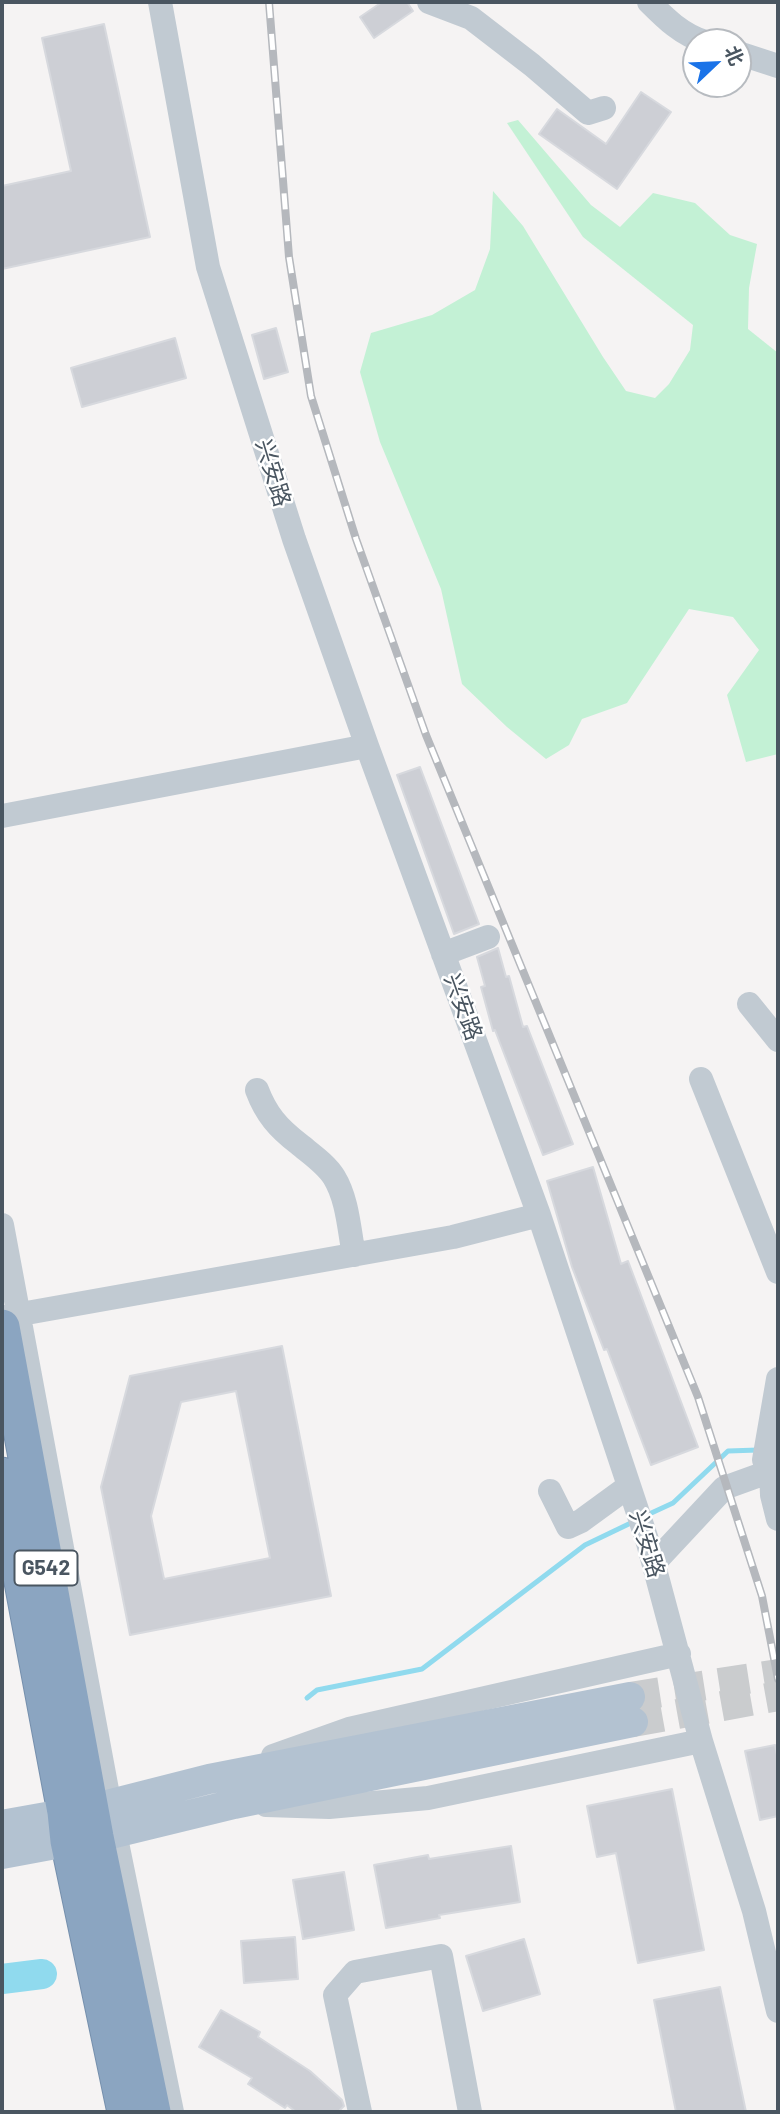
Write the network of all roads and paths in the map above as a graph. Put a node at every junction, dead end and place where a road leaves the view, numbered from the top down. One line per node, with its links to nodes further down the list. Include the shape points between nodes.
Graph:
1 (159, 2): 8 (street, 兴安路, via 208,267 293,539)
2 (429, 2): 7 (street, via 471,18 588,113)
3 (649, 2): 4 (street)
4 (682, 31)
5 (752, 58): 6 (street)
6 (778, 66)
7 (604, 108)
8 (367, 746): 9 (street); 11 (street, 兴安路)
9 (2, 816)
10 (488, 937): 11 (street)
11 (443, 954): 16 (street, 兴安路)
12 (749, 1004): 13 (street)
13 (778, 1040)
14 (701, 1079): 19 (street)
15 (257, 1090): 18 (street, via 271,1118 334,1176 344,1198)
16 (539, 1215): 18 (street); 24 (street, 兴安路)
17 (2, 1225): 20 (street)
18 (354, 1255): 20 (street)
19 (778, 1272)
20 (7, 1320): 31 (highway, G542)
21 (778, 1379): 23 (street)
22 (2, 1475): 31 (highway, G542)
23 (772, 1481): 26 (street, via 724,1488)
24 (630, 1490): 25 (street, via 568,1527); 26 (street, 兴安路)
25 (550, 1491)
26 (651, 1553): 27 (street, 兴安路)
27 (679, 1654): 28 (street, 兴安路); 29 (street, via 349,1729)
28 (701, 1741): 30 (street, via 428,1798 329,1807); 34 (street, 兴安路)
29 (209, 1779): 30 (main road, via 632,1709); 31 (main road)
30 (234, 1804): 31 (main road)
31 (91, 1823): 32 (main road); 33 (main road); 36 (highway, G542); 37 (highway, G542); 38 (street)
32 (2, 1825)
33 (2, 1854)
34 (766, 1912): 35 (street, 兴安路)
35 (778, 2011)
36 (125, 2112)
37 (153, 2112)
38 (172, 2112)
39 (360, 2112): 40 (street, via 335,1995 355,1972 440,1956)
40 (470, 2112)

